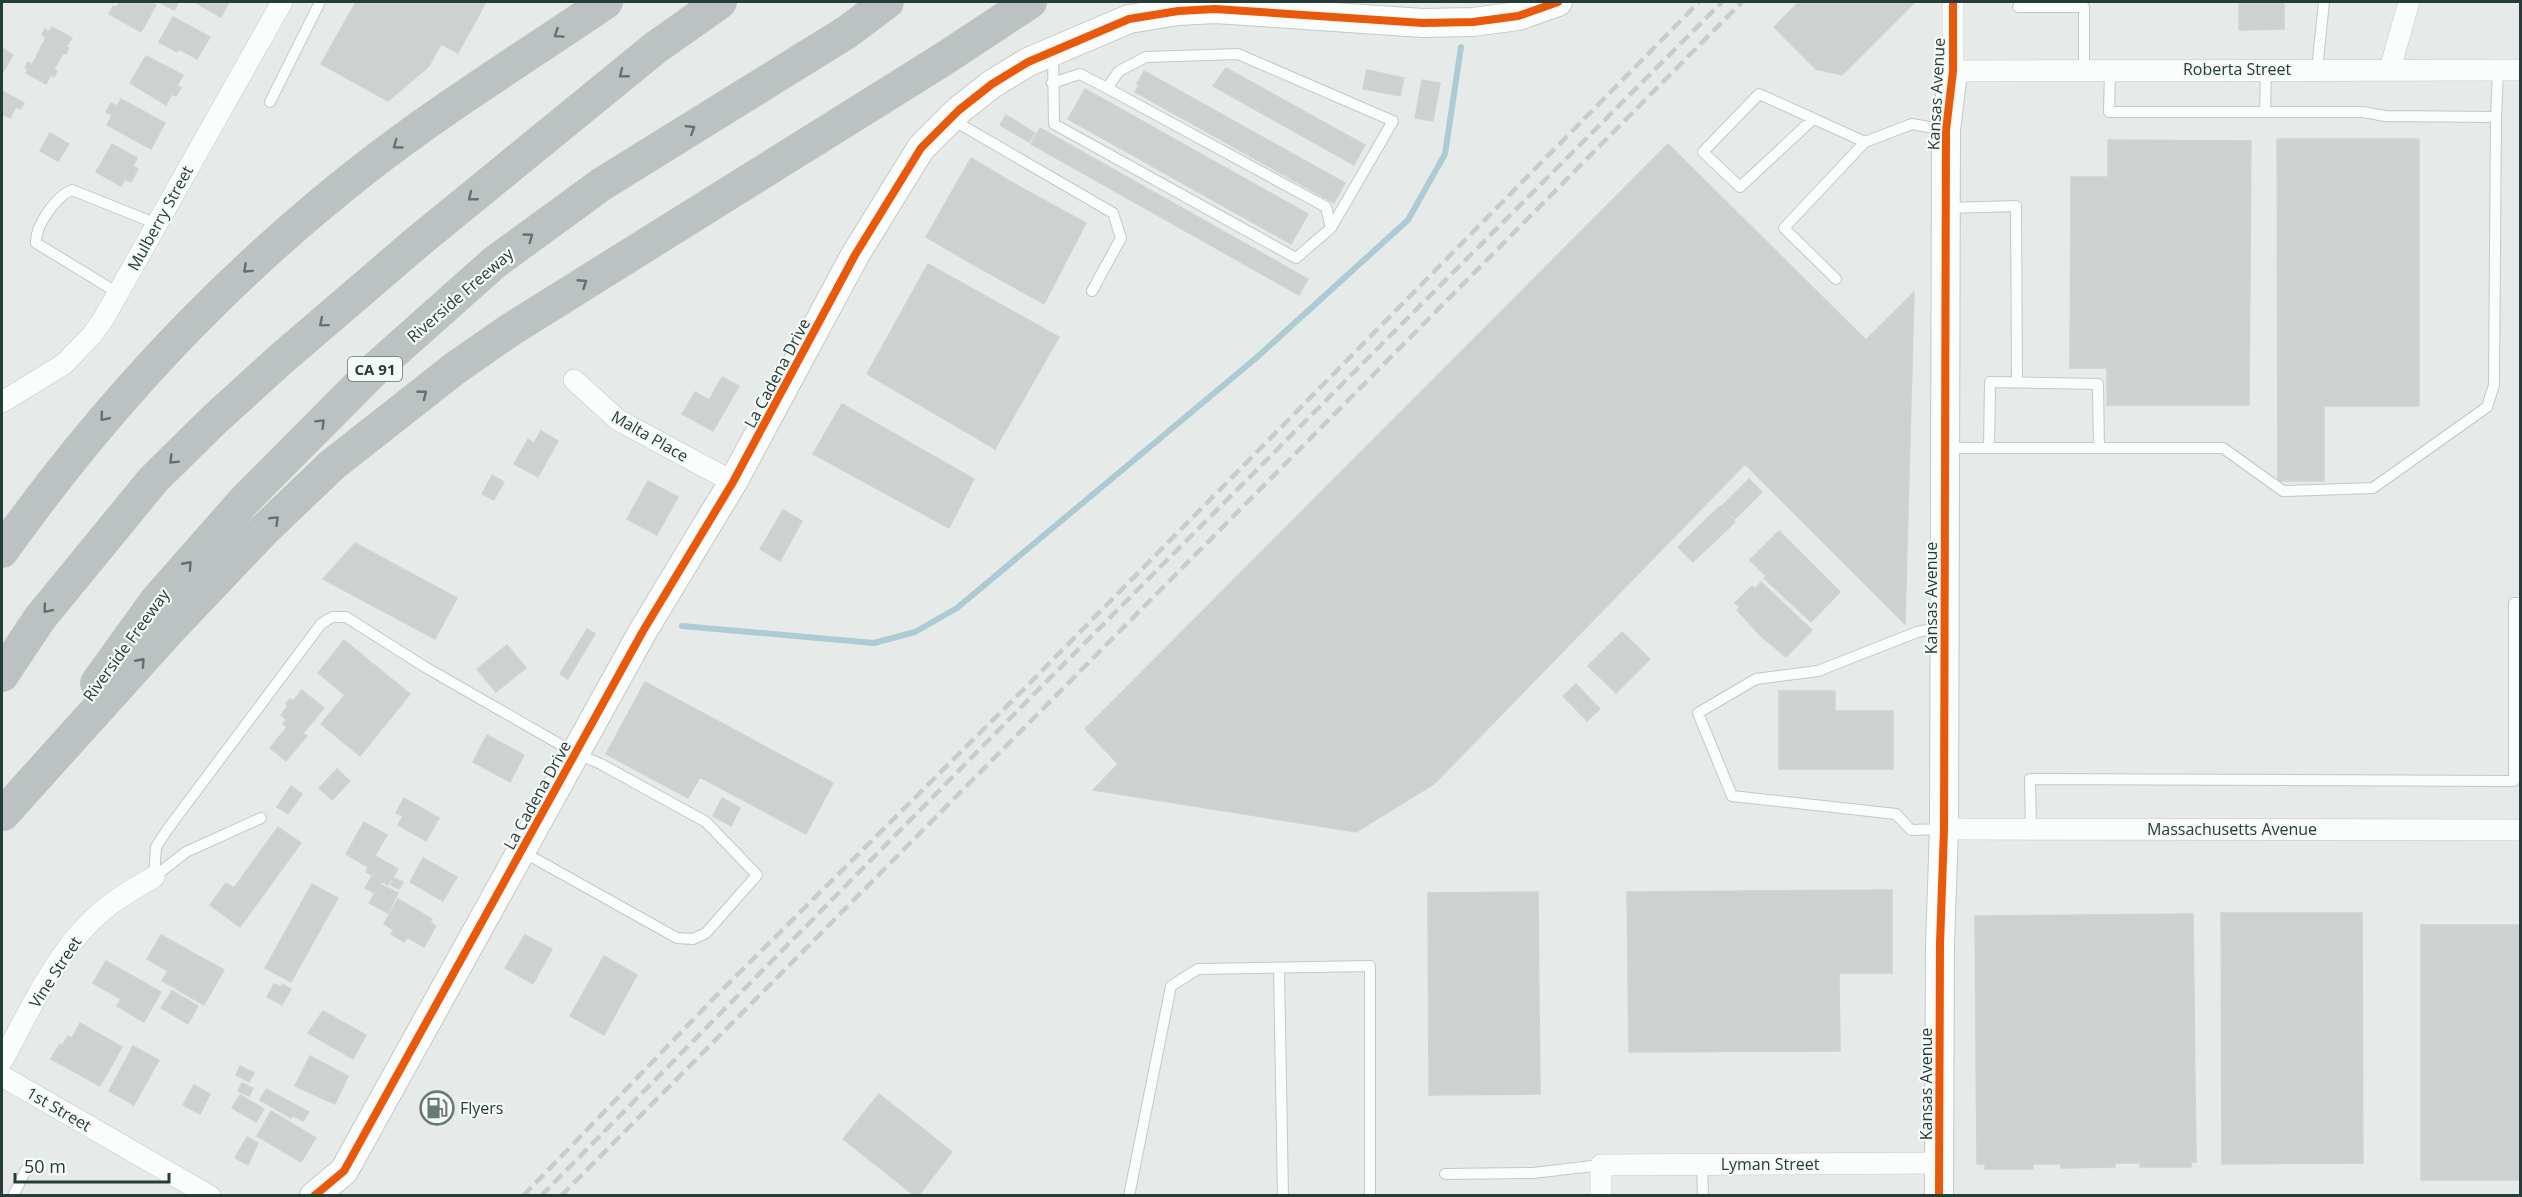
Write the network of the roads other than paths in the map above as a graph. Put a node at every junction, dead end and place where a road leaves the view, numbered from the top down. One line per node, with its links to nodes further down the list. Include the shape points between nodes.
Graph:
1 (282, 2): 35 (street, Mulberry Street)
2 (320, 2): 27 (lane)
3 (606, 2): 47 (highway, one-way to 47, via 436,116 364,170 225,289 142,373 67,462)
4 (707, 2): 15 (highway)
5 (720, 2): 15 (highway)
6 (887, 2): 14 (highway, Riverside Freeway / CA 91)
7 (901, 2): 14 (highway)
8 (1030, 2): 52 (highway, one-way to 8, via 169,630 332,465 510,330)
9 (1558, 2): 16 (street, La Cadena Drive, via 1518,16 1473,22 1423,23 1215,9 1178,11 1130,19)
10 (1953, 2): 24 (street, Kansas Avenue)
11 (2324, 2): 18 (lane)
12 (2409, 2): 19 (street)
13 (2018, 7): 20 (lane, via 2084,7)
14 (847, 32): 52 (highway, Riverside Freeway / CA 91, one-way to 14, via 156,601 243,502 377,367 495,262 602,184)
15 (655, 48): 50 (highway, one-way to 50, via 415,244 215,419 153,480 40,618)
16 (1053, 51): 25 (lane); 30 (street, La Cadena Drive, via 992,84)
17 (2266, 69): 18 (street, Roberta Street); 21 (street, Roberta Street); 28 (lane)
18 (2317, 69): 19 (street, Roberta Street)
19 (2390, 69): 22 (street, Roberta Street)
20 (2084, 70): 21 (street, Roberta Street); 24 (street, Roberta Street)
21 (2110, 70): 28 (lane, via 2109,112)
22 (2498, 70): 23 (street, Roberta Street); 29 (lane)
23 (2520, 70)
24 (1953, 71): 32 (street, Kansas Avenue)
25 (1052, 83): 26 (lane, via 1080,74); 36 (lane, via 1054,124 1296,258)
26 (1107, 88): 36 (lane, via 1326,207); 36 (lane, via 1119,71 1146,57 1238,54 1393,121)
27 (270, 102)
28 (2265, 112): 29 (lane)
29 (2496, 117): 45 (lane, via 2494,386 2487,407 2373,488 2283,491 2223,448)
30 (951, 118): 38 (lane, via 1113,213 1121,238); 46 (street, La Cadena Drive, via 921,148 891,193)
31 (1813, 119): 31 (lane, via 1760,94 1703,152 1740,186); 33 (lane)
32 (1946, 130): 33 (lane, via 1912,124); 34 (street, Kansas Avenue)
33 (1865, 142): 37 (lane, via 1784,228)
34 (1946, 208): 41 (lane, via 2016,206); 43 (street, Kansas Avenue)
35 (157, 224): 39 (street, Mulberry Street); 39 (lane, via 72,190 61,194 36,233 36,243)
36 (1331, 228)
37 (1836, 279)
38 (1092, 291)
39 (118, 293): 42 (street, Mulberry Street, via 78,351)
40 (574, 380): 46 (street, Malta Place, via 618,420)
41 (2017, 382): 44 (lane, via 1990,382); 45 (lane, via 2098,384)
42 (2, 402)
43 (1945, 448): 44 (lane); 49 (street, Kansas Avenue)
44 (1989, 448): 45 (lane)
45 (2099, 448)
46 (733, 482): 51 (street, La Cadena Drive)
47 (2, 551)
48 (2520, 603): 55 (lane, via 2514,603 2514,781 2030,778)
49 (1945, 627): 54 (street, Kansas Avenue); 54 (lane, via 1917,633 1818,671 1756,679 1698,713 1732,796 1896,814 1911,830)
50 (2, 675)
51 (575, 753): 57 (street, La Cadena Drive); 57 (lane, via 706,822 757,875 706,933 693,939 677,938); 58 (lane, via 346,617 332,617 321,624 167,830 156,847)
52 (2, 815)
53 (261, 818): 58 (lane, via 186,852)
54 (1944, 829): 55 (street, Massachusetts Avenue); 62 (street, Kansas Avenue)
55 (2031, 829): 56 (street, Massachusetts Avenue)
56 (2520, 830)
57 (521, 851): 69 (street, La Cadena Drive, via 344,1171)
58 (154, 877): 60 (street, Vine Street, via 124,894 76,937)
59 (1279, 968): 70 (lane, via 1198,969 1171,986); 71 (lane); 72 (lane, via 1370,966)
60 (2, 1061)
61 (2, 1076): 68 (street, 1st Street)
62 (1939, 1163): 63 (street, Lyman Street); 75 (street, Kansas Avenue)
63 (1702, 1164): 64 (street, Lyman Street); 74 (lane)
64 (1601, 1165): 66 (lane, via 1533,1173); 73 (street)
65 (26, 1170): 67 (lane)
66 (1445, 1174)
67 (13, 1196)
68 (210, 1196)
69 (314, 1196)
70 (1129, 1196)
71 (1283, 1196)
72 (1370, 1196)
73 (1601, 1196)
74 (1704, 1196)
75 (1939, 1196)

